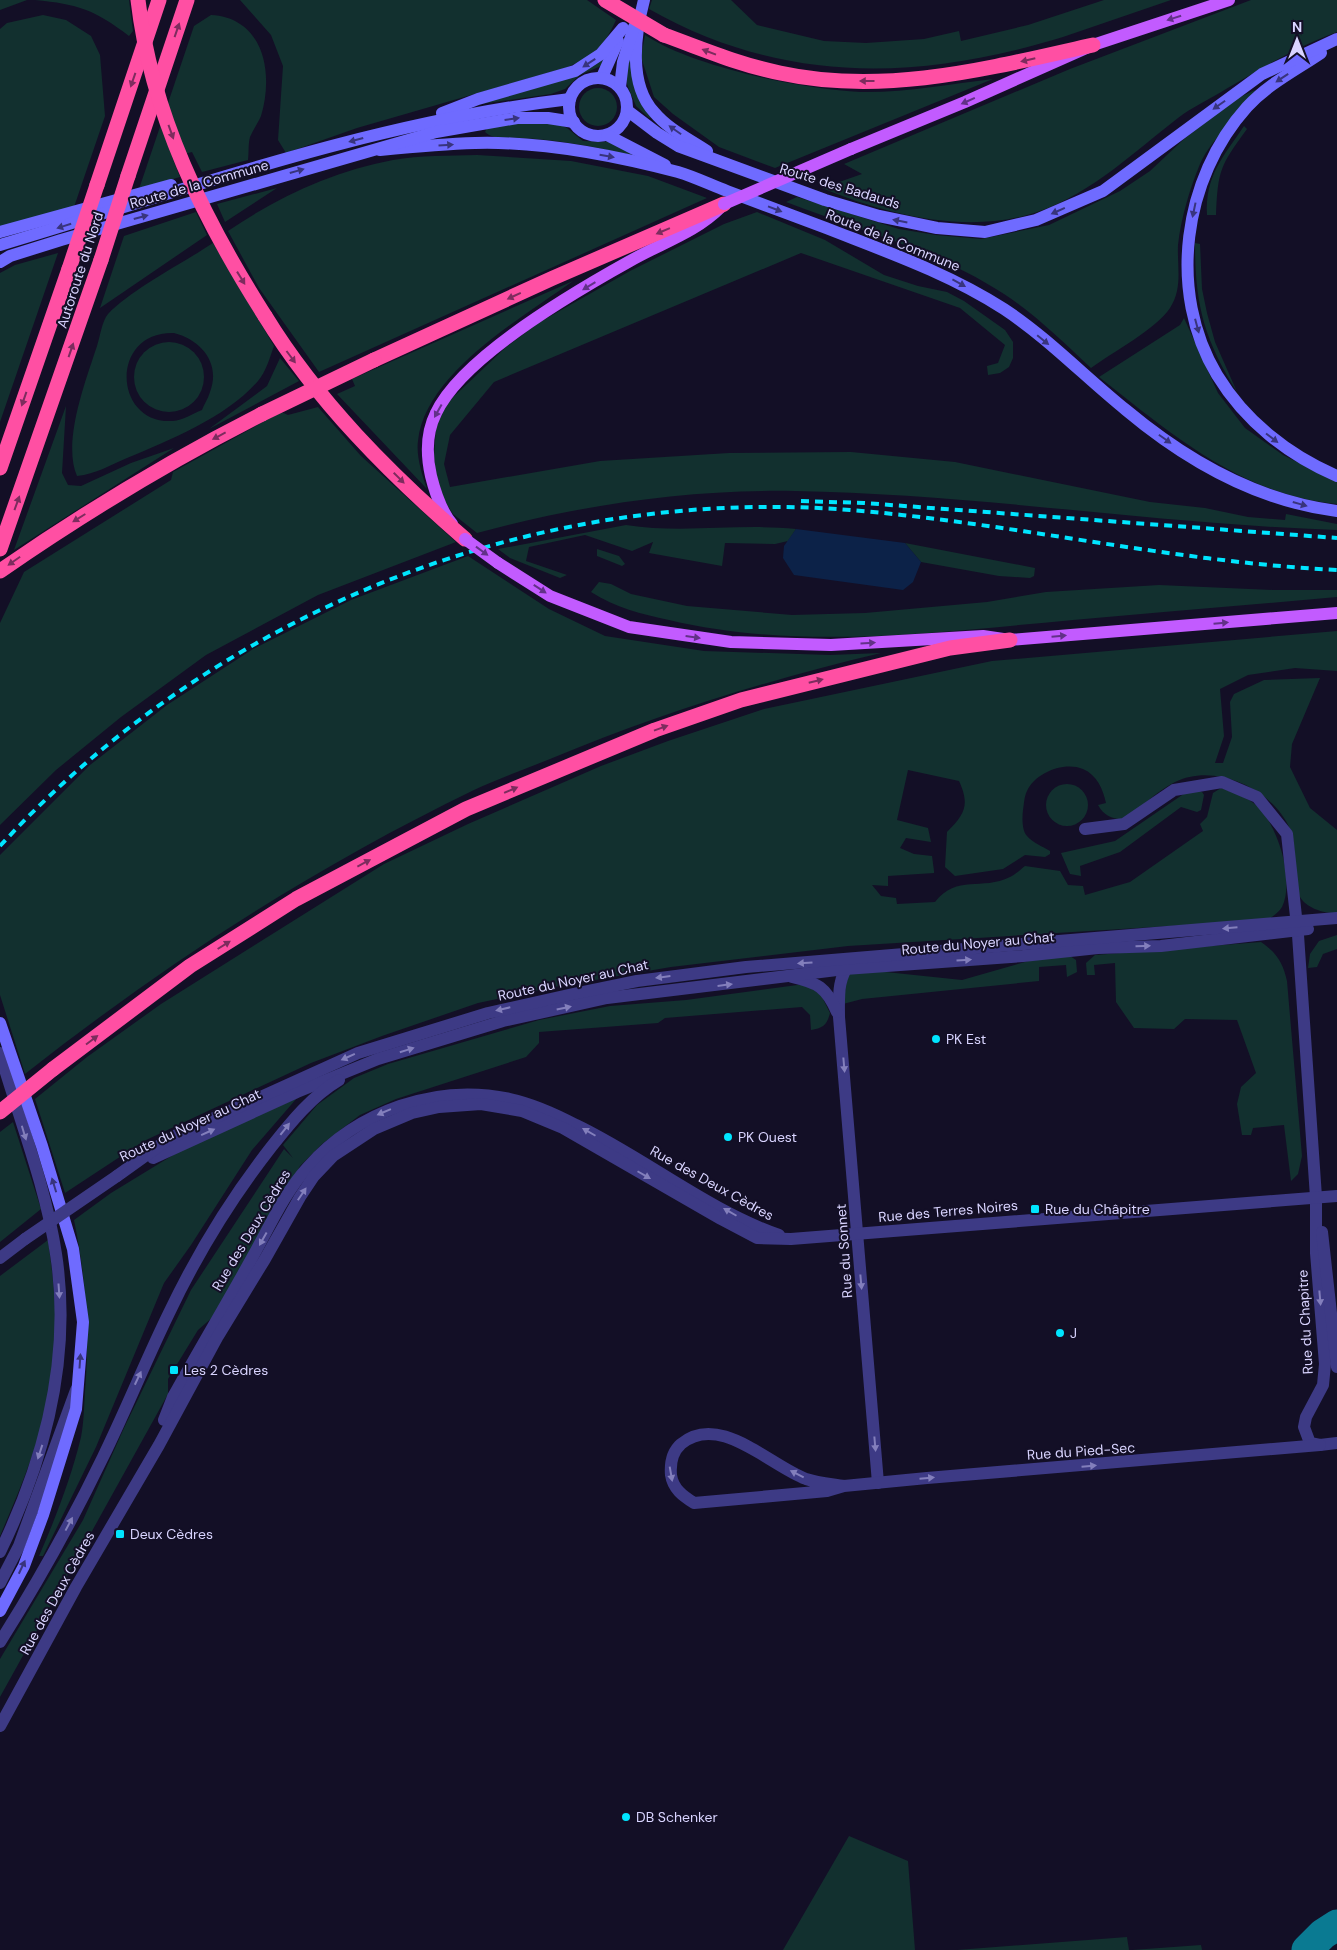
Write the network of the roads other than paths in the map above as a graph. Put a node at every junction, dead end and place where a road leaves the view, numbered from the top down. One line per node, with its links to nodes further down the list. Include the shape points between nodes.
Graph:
1 (138, 0): 28 (highway, one-way to 28, bridge, via 154,81 172,134 197,195 229,259 300,369 421,501)
2 (159, 0): 25 (highway, Autoroute du Nord, one-way to 25, bridge)
3 (187, 0): 29 (highway, Autoroute du Nord, one-way to 3, bridge)
4 (605, 0): 9 (highway, one-way to 4, bridge, via 955,75 888,81 805,77 733,61 664,35)
5 (1228, 0): 9 (main road, one-way to 9)
6 (640, 3): 7 (main road); 11 (main road, via 623,62); 19 (main road, one-way to 6, via 671,128 652,111 641,90 636,66)
7 (624, 28): 10 (main road); 15 (main road, one-way to 15, via 601,54 575,71 478,99)
8 (1337, 40): 19 (main road, Route des Badauds, one-way to 19, via 1262,74 1103,191 1036,220 985,232 937,228 880,216); 26 (main road, one-way to 26, via 1277,81 1248,106 1228,134 1206,170 1197,194 1189,233 1188,259 1191,304 1199,336 1217,374 1238,405 1290,452)
9 (1093, 45): 21 (main road, one-way to 21, bridge)
10 (602, 78): 11 (main road); 12 (main road, via 585,80)
11 (620, 87): 13 (main road, via 625,94)
12 (570, 99): 14 (main road, via 570,115); 15 (main road, via 509,106)
13 (628, 111): 16 (main road, via 621,126); 19 (main road, Route des Badauds, via 678,146)
14 (574, 122): 16 (main road, via 588,134); 17 (main road, Route de la Commune, one-way to 14, via 436,132 517,118)
15 (403, 127): 18 (main road, Route de la Commune, one-way to 18)
16 (607, 135): 20 (main road)
17 (380, 150): 20 (main road, Route de la Commune, one-way to 20, via 477,143 520,145 610,156); 24 (main road, Route de la Commune, one-way to 17, via 296,171)
18 (261, 165): 22 (main road, via 208,175); 23 (main road, one-way to 23)
19 (730, 166)
20 (680, 173): 27 (main road, Route de la Commune, one-way to 27, via 954,280 1005,310 1126,410 1201,463 1233,482 1265,494 1312,508)
21 (724, 204): 28 (main road, one-way to 28, via 705,223 631,260 519,330 467,372 450,391 431,425 427,454 434,489 446,517); 30 (highway, one-way to 30, bridge, via 553,278 262,414 197,448 57,531)
22 (0, 232)
23 (0, 245)
24 (3, 260)
25 (0, 468)
26 (1337, 476)
27 (1337, 511)
28 (465, 539): 32 (main road, one-way to 32, bridge, via 550,596 628,627 731,642 831,645 983,636)
29 (0, 549)
30 (0, 571)
31 (1337, 613): 32 (main road, one-way to 31)
32 (1010, 640): 43 (highway, one-way to 32, bridge, via 190,966 296,899 466,808 655,730 741,700 950,648)
33 (1085, 829): 35 (street, Rue du Chapitre, via 1124,824 1174,790 1222,782 1257,797 1287,834)
34 (1337, 918): 35 (street, Route du Noyer au Chat)
35 (1297, 926): 36 (street, Route du Noyer au Chat); 37 (street, Route du Noyer au Chat, via 1170,945); 46 (street, Rue du Chapitre)
36 (1337, 927)
37 (849, 964): 38 (street, Route du Noyer au Chat); 39 (street, Rue du Sonnet, via 839,987); 44 (street, Route du Noyer au Chat, one-way to 44, via 746,967 637,981 488,1013 358,1053 170,1138)
38 (792, 977): 39 (street, Rue du Sonnet, via 820,986 830,996); 42 (street, Route du Noyer au Chat, one-way to 38, via 503,1021 607,998)
39 (839, 1017): 47 (street, Rue du Sonnet, one-way to 47)
40 (0, 1023): 51 (main road, one-way to 40, via 83,1322 73,1249)
41 (0, 1053): 56 (street, one-way to 56, via 45,1205 56,1255 60,1302 55,1391 44,1438 19,1511)
42 (378, 1059): 44 (street, Route du Noyer au Chat, one-way to 42, via 297,1092); 59 (street, one-way to 42, via 73,1517 169,1311 203,1247 255,1168 297,1115 332,1084)
43 (0, 1112)
44 (117, 1176): 49 (street, bridge)
45 (1337, 1196): 46 (street, Rue des Terres Noires)
46 (1316, 1197): 47 (street, Rue des Terres Noires); 50 (street, Rue du Chapitre, via 1326,1254); 53 (street, Rue du Chapitre, one-way to 53, via 1316,1253 1325,1364 1323,1385 1304,1427 1310,1443)
47 (857, 1234): 48 (street, Rue des Terres Noires); 54 (street, Rue du Sonnet, one-way to 54)
48 (791, 1239): 60 (street, Rue des Deux Cèdres, via 757,1238 563,1128 501,1106 461,1104 412,1113 356,1140 333,1156 300,1197 218,1336)
49 (0, 1258)
50 (1337, 1367)
51 (78, 1383): 57 (street, via 19,1546); 58 (main road, one-way to 51, via 24,1566 43,1515 76,1409)
52 (1337, 1443): 53 (street)
53 (1320, 1445): 54 (street, Rue du Pied-Sec, one-way to 53)
54 (878, 1483): 55 (street, Rue du Pied-Sec)
55 (844, 1486): 55 (street, one-way to 55, via 806,1478 727,1436 709,1432 692,1435 678,1447 670,1464 672,1480 680,1495 694,1503 827,1491)
56 (0, 1552)
57 (0, 1583)
58 (0, 1610)
59 (0, 1642)
60 (0, 1726)

